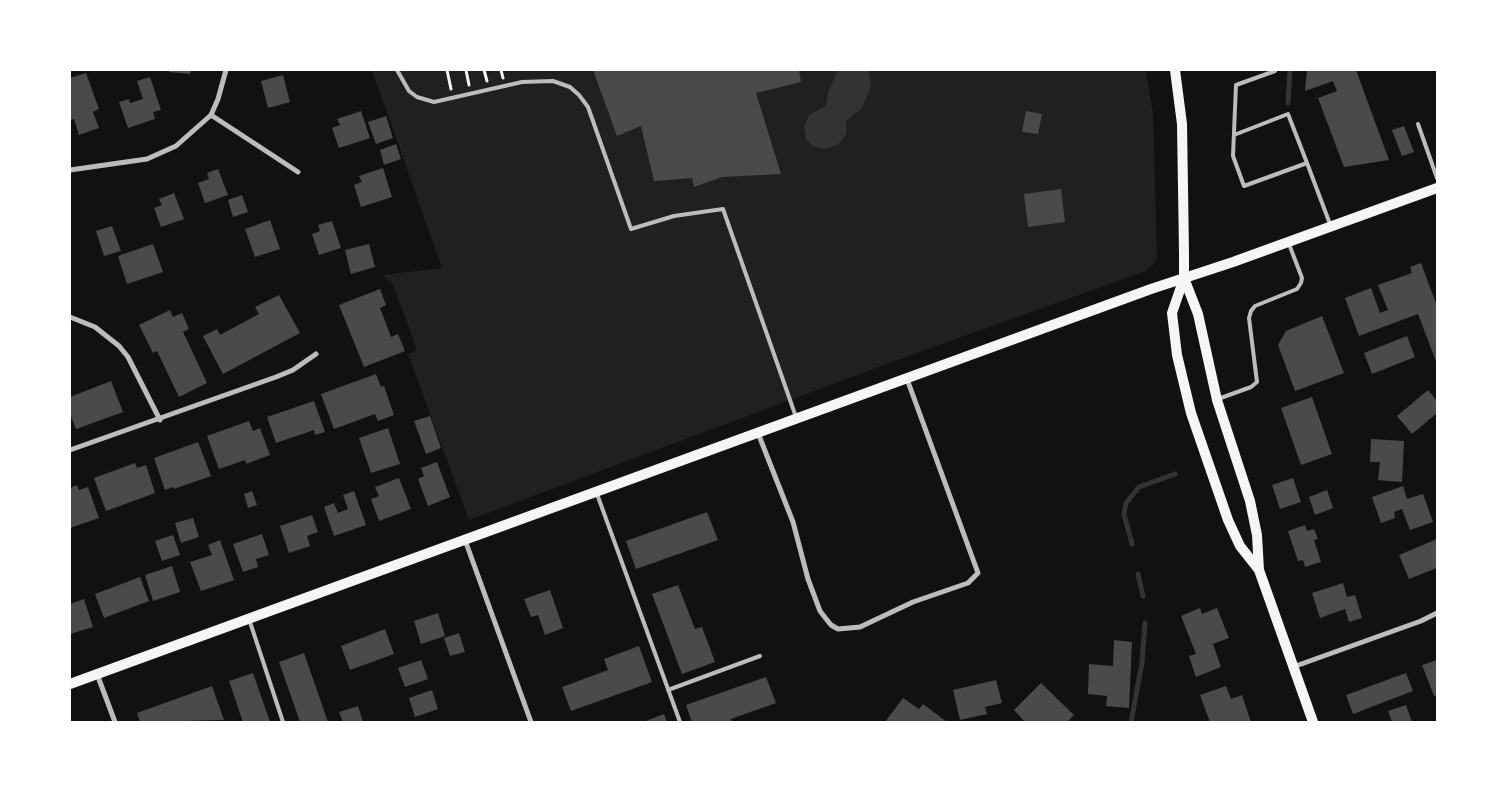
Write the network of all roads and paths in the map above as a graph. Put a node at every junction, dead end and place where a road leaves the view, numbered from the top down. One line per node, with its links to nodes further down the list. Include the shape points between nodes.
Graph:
1 (226, 70): 9 (street)
2 (397, 70): 8 (lane, via 417,97 434,102)
3 (447, 70): 8 (path)
4 (466, 70): 7 (path)
5 (1175, 70): 19 (main road, via 1182,124)
6 (1274, 71): 11 (lane, via 1236,85)
7 (471, 93): 8 (lane); 24 (lane, via 522,82 553,81 570,87 588,108 631,229 674,216 723,209)
8 (453, 97)
9 (211, 115): 13 (street, via 188,137 147,159); 14 (street)
10 (1418, 124): 15 (lane)
11 (1234, 135): 12 (lane, via 1288,114); 12 (lane, via 1232,156 1244,186)
12 (1307, 163): 17 (lane)
13 (70, 170)
14 (298, 172)
15 (1437, 178)
16 (1437, 188): 17 (main road)
17 (1331, 227): 18 (main road)
18 (1289, 242): 19 (main road); 23 (lane, via 1301,283 1297,289 1250,311 1257,382)
19 (1184, 278): 22 (main road); 23 (main road, via 1198,314); 30 (main road, via 1172,313 1183,384 1228,520 1240,546)
20 (70, 317): 25 (street, via 95,327 119,346 128,357)
21 (316, 354): 25 (street, via 293,370)
22 (907, 378): 24 (main road); 26 (street, via 978,573 968,583 913,602 860,627 838,629 820,611 793,522)
23 (1217, 400): 30 (main road, via 1250,501 1257,534)
24 (797, 418): 26 (main road)
25 (160, 420): 27 (street)
26 (758, 433): 28 (main road)
27 (70, 450)
28 (597, 492): 29 (main road); 37 (lane)
29 (465, 540): 32 (main road); 40 (street)
30 (1259, 570): 34 (main road)
31 (1437, 613): 34 (street)
32 (249, 619): 35 (main road); 39 (lane)
33 (760, 656): 37 (lane)
34 (1294, 667): 42 (main road)
35 (97, 674): 36 (main road); 38 (street)
36 (70, 684)
37 (668, 690): 41 (lane)
38 (115, 722)
39 (283, 722)
40 (531, 722)
41 (680, 722)
42 (1313, 722)

